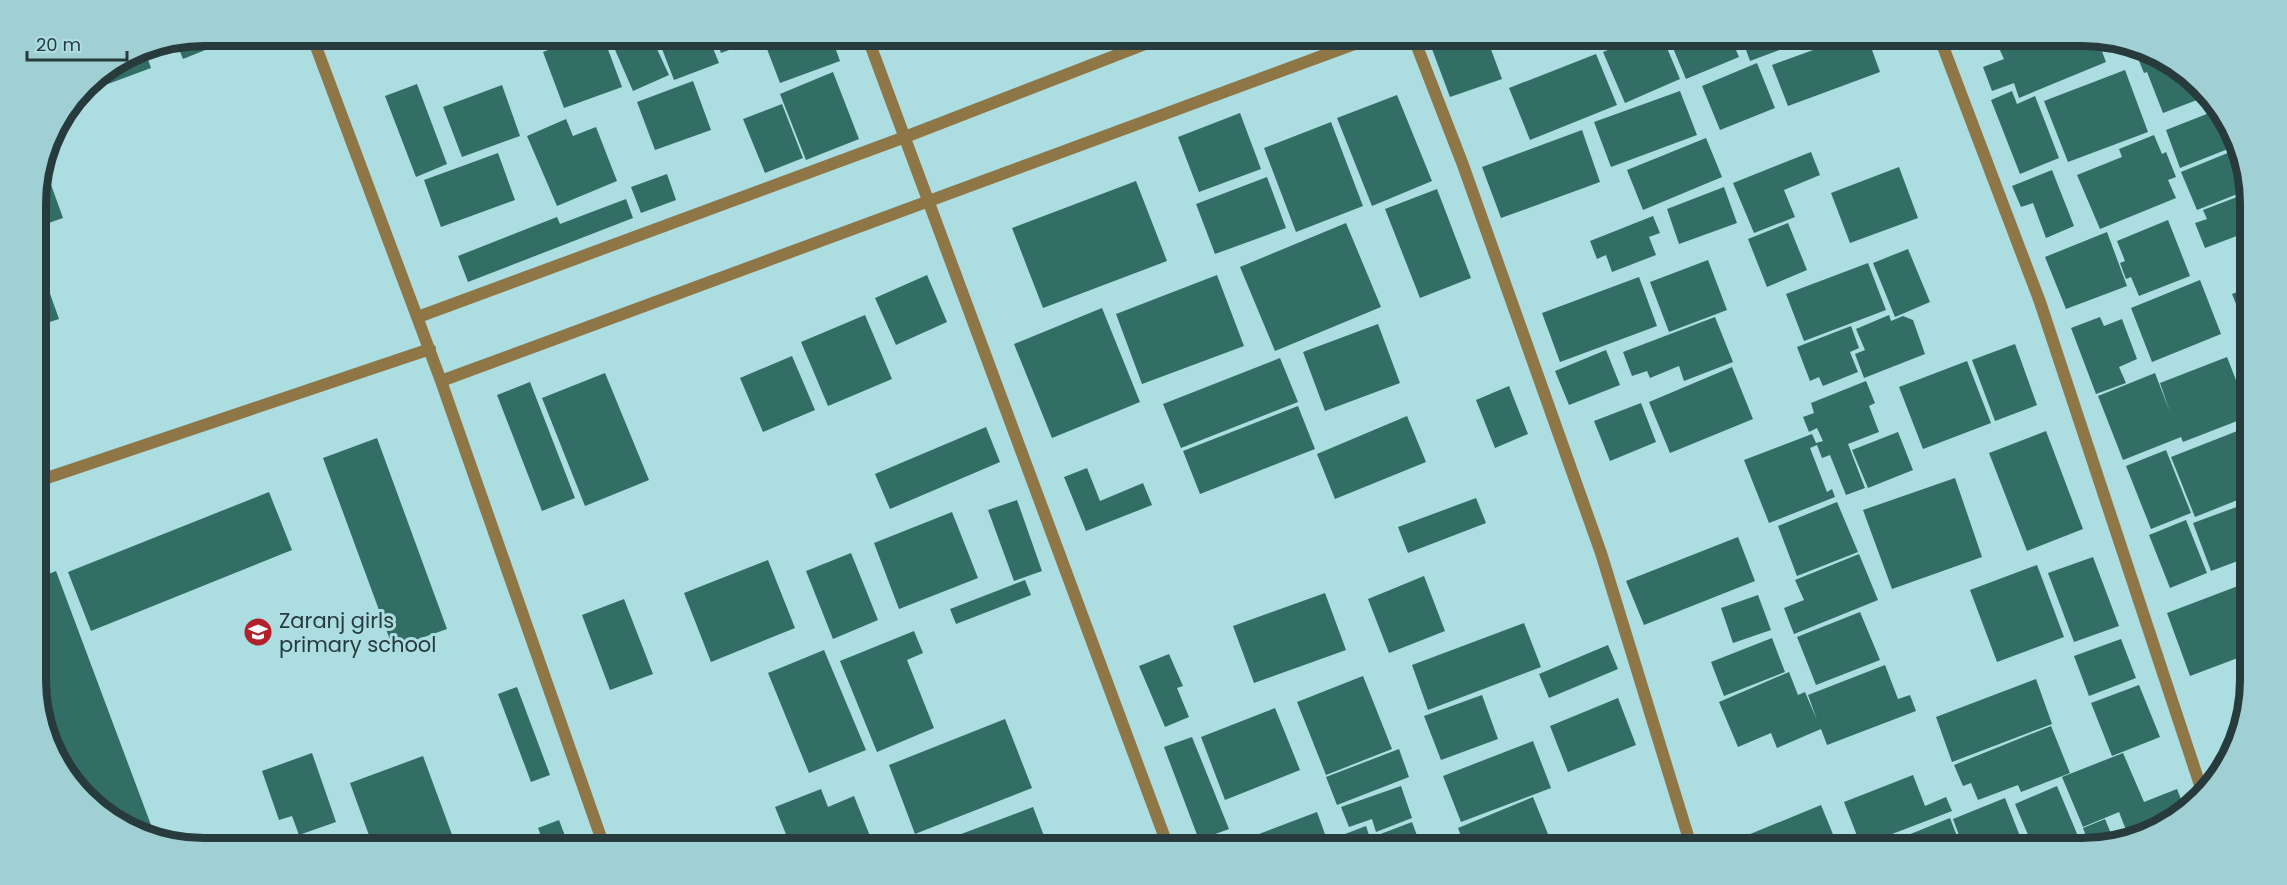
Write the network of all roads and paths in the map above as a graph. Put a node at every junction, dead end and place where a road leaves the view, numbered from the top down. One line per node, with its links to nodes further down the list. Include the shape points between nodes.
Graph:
1 (316, 47): 9 (street)
2 (871, 47): 7 (street)
3 (1138, 47): 7 (street)
4 (1346, 47): 8 (street)
5 (1417, 47): 16 (street, via 1601,553)
6 (1943, 47): 13 (street, via 2040,302)
7 (905, 137): 8 (street); 9 (street)
8 (929, 201): 11 (street); 15 (street)
9 (418, 317): 10 (street)
10 (430, 349): 11 (street); 12 (street)
11 (441, 381): 14 (street)
12 (47, 479)
13 (2200, 785)
14 (601, 838)
15 (1165, 838)
16 (1689, 838)

